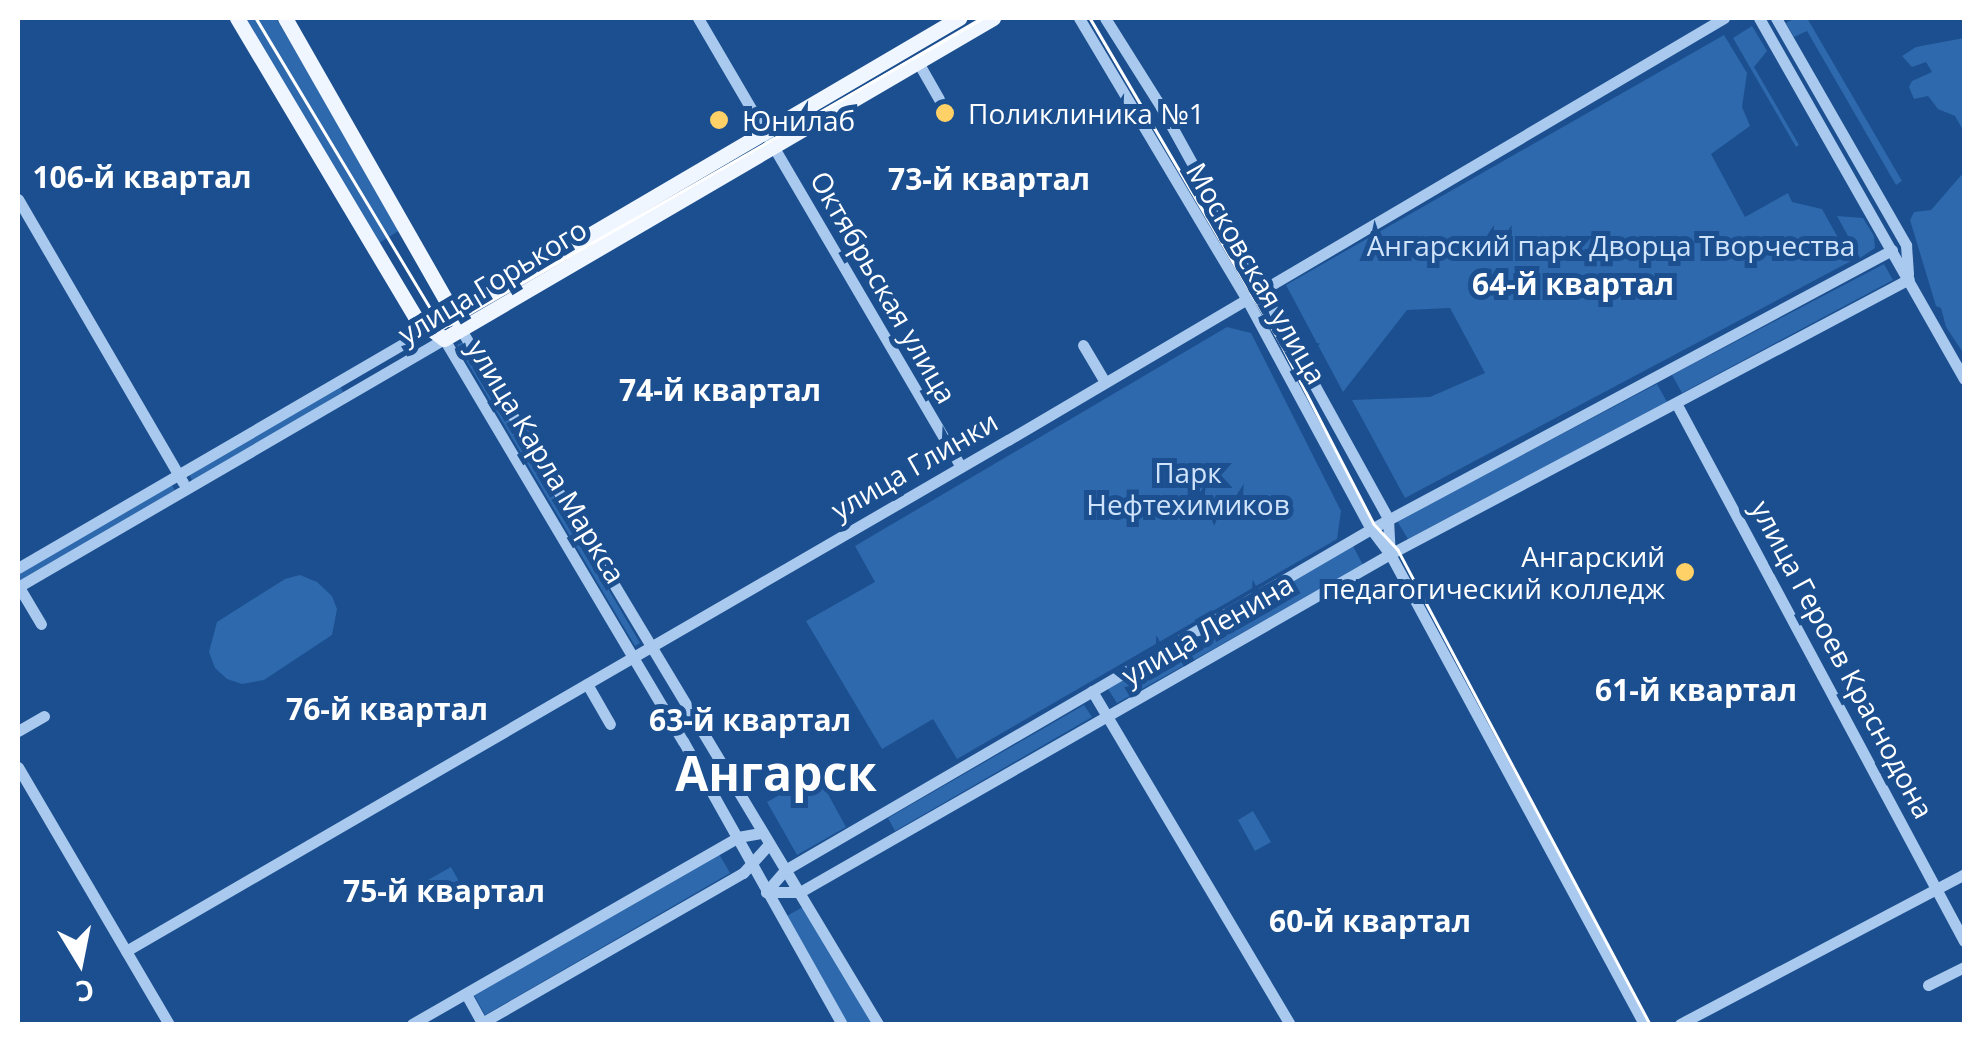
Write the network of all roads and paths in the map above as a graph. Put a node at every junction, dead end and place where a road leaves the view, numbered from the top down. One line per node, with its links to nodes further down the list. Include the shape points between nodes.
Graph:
1 (237, 18): 20 (main road, улица Карла Маркса, via 412,312)
2 (285, 18): 19 (main road, улица Карла Маркса)
3 (698, 18): 13 (street, Октябрьская улица)
4 (959, 18): 13 (main road, улица Горького)
5 (992, 18): 11 (main road, улица Горького)
6 (1079, 18): 18 (street, Московская улица)
7 (1105, 18): 17 (street, Московская улица)
8 (1724, 18): 17 (street, улица Глинки)
9 (1759, 18): 15 (street)
10 (1776, 18): 16 (street, via 1906,245)
11 (919, 64): 12 (street); 13 (main road, улица Горького)
12 (939, 99)
13 (768, 140): 19 (main road, улица Горького); 28 (street, Октябрьская улица)
14 (18, 199): 29 (street)
15 (1892, 250): 16 (street); 31 (street, улица Ленина)
16 (1909, 279): 24 (street); 27 (street, улица Ленина)
17 (1263, 290): 18 (street, улица Глинки); 31 (street, Московская улица)
18 (1246, 298): 25 (street, улица Глинки); 32 (street, Московская улица)
19 (458, 320): 20 (main road, улица Горького); 21 (main road, улица Горького); 37 (street, улица Карла Маркса)
20 (430, 329): 21 (main road, улица Карла Маркса); 23 (street, улица Горького)
21 (444, 339): 26 (street, улица Горького); 38 (street, улица Карла Маркса)
22 (1083, 344): 25 (street)
23 (349, 374): 26 (street); 29 (street, улица Горького)
24 (1964, 378)
25 (1105, 382): 28 (street, улица Глинки)
26 (358, 388): 30 (street, улица Горького)
27 (1676, 402): 33 (street, улица Ленина); 52 (street, улица Героев Краснодона)
28 (961, 467): 37 (street, улица Глинки)
29 (179, 476): 30 (street); 34 (street, улица Горького)
30 (188, 491): 35 (street, улица Горького)
31 (1388, 519): 32 (street, улица Ленина); 33 (street, Московская улица)
32 (1370, 528): 33 (street, Московская улица); 40 (street, улица Ленина)
33 (1390, 554): 42 (street, улица Ленина); 66 (street, Московская улица)
34 (18, 568)
35 (18, 587): 36 (street)
36 (41, 624)
37 (650, 646): 38 (street, улица Глинки); 46 (street, улица Карла Маркса)
38 (633, 656): 39 (street, улица Глинки); 47 (street, улица Карла Маркса)
39 (586, 684): 43 (street); 56 (street, улица Глинки)
40 (1092, 691): 42 (street); 50 (street, улица Ленина)
41 (44, 716): 44 (street)
42 (1106, 716): 54 (street, улица Ленина); 65 (street)
43 (610, 724)
44 (18, 731)
45 (18, 767): 56 (street)
46 (761, 833): 47 (street); 48 (street, улица Карла Маркса)
47 (738, 837): 49 (street, улица Карла Маркса); 59 (street)
48 (768, 845): 49 (street); 50 (street, улица Карла Маркса)
49 (752, 865): 53 (street, улица Карла Маркса); 62 (street)
50 (785, 870): 53 (street); 54 (street, улица Карла Маркса)
51 (1964, 874): 52 (street)
52 (1937, 889): 55 (street, улица Героев Краснодона); 67 (street)
53 (766, 892): 54 (street, улица Ленина); 63 (street, улица Карла Маркса)
54 (800, 892): 64 (street, улица Карла Маркса)
55 (1964, 940)
56 (126, 951): 60 (street)
57 (1964, 967): 58 (street)
58 (1928, 985)
59 (466, 994): 61 (street); 62 (street)
60 (169, 1024)
61 (412, 1024)
62 (481, 1024)
63 (842, 1024)
64 (878, 1024)
65 (1290, 1024)
66 (1644, 1024)
67 (1680, 1024)

